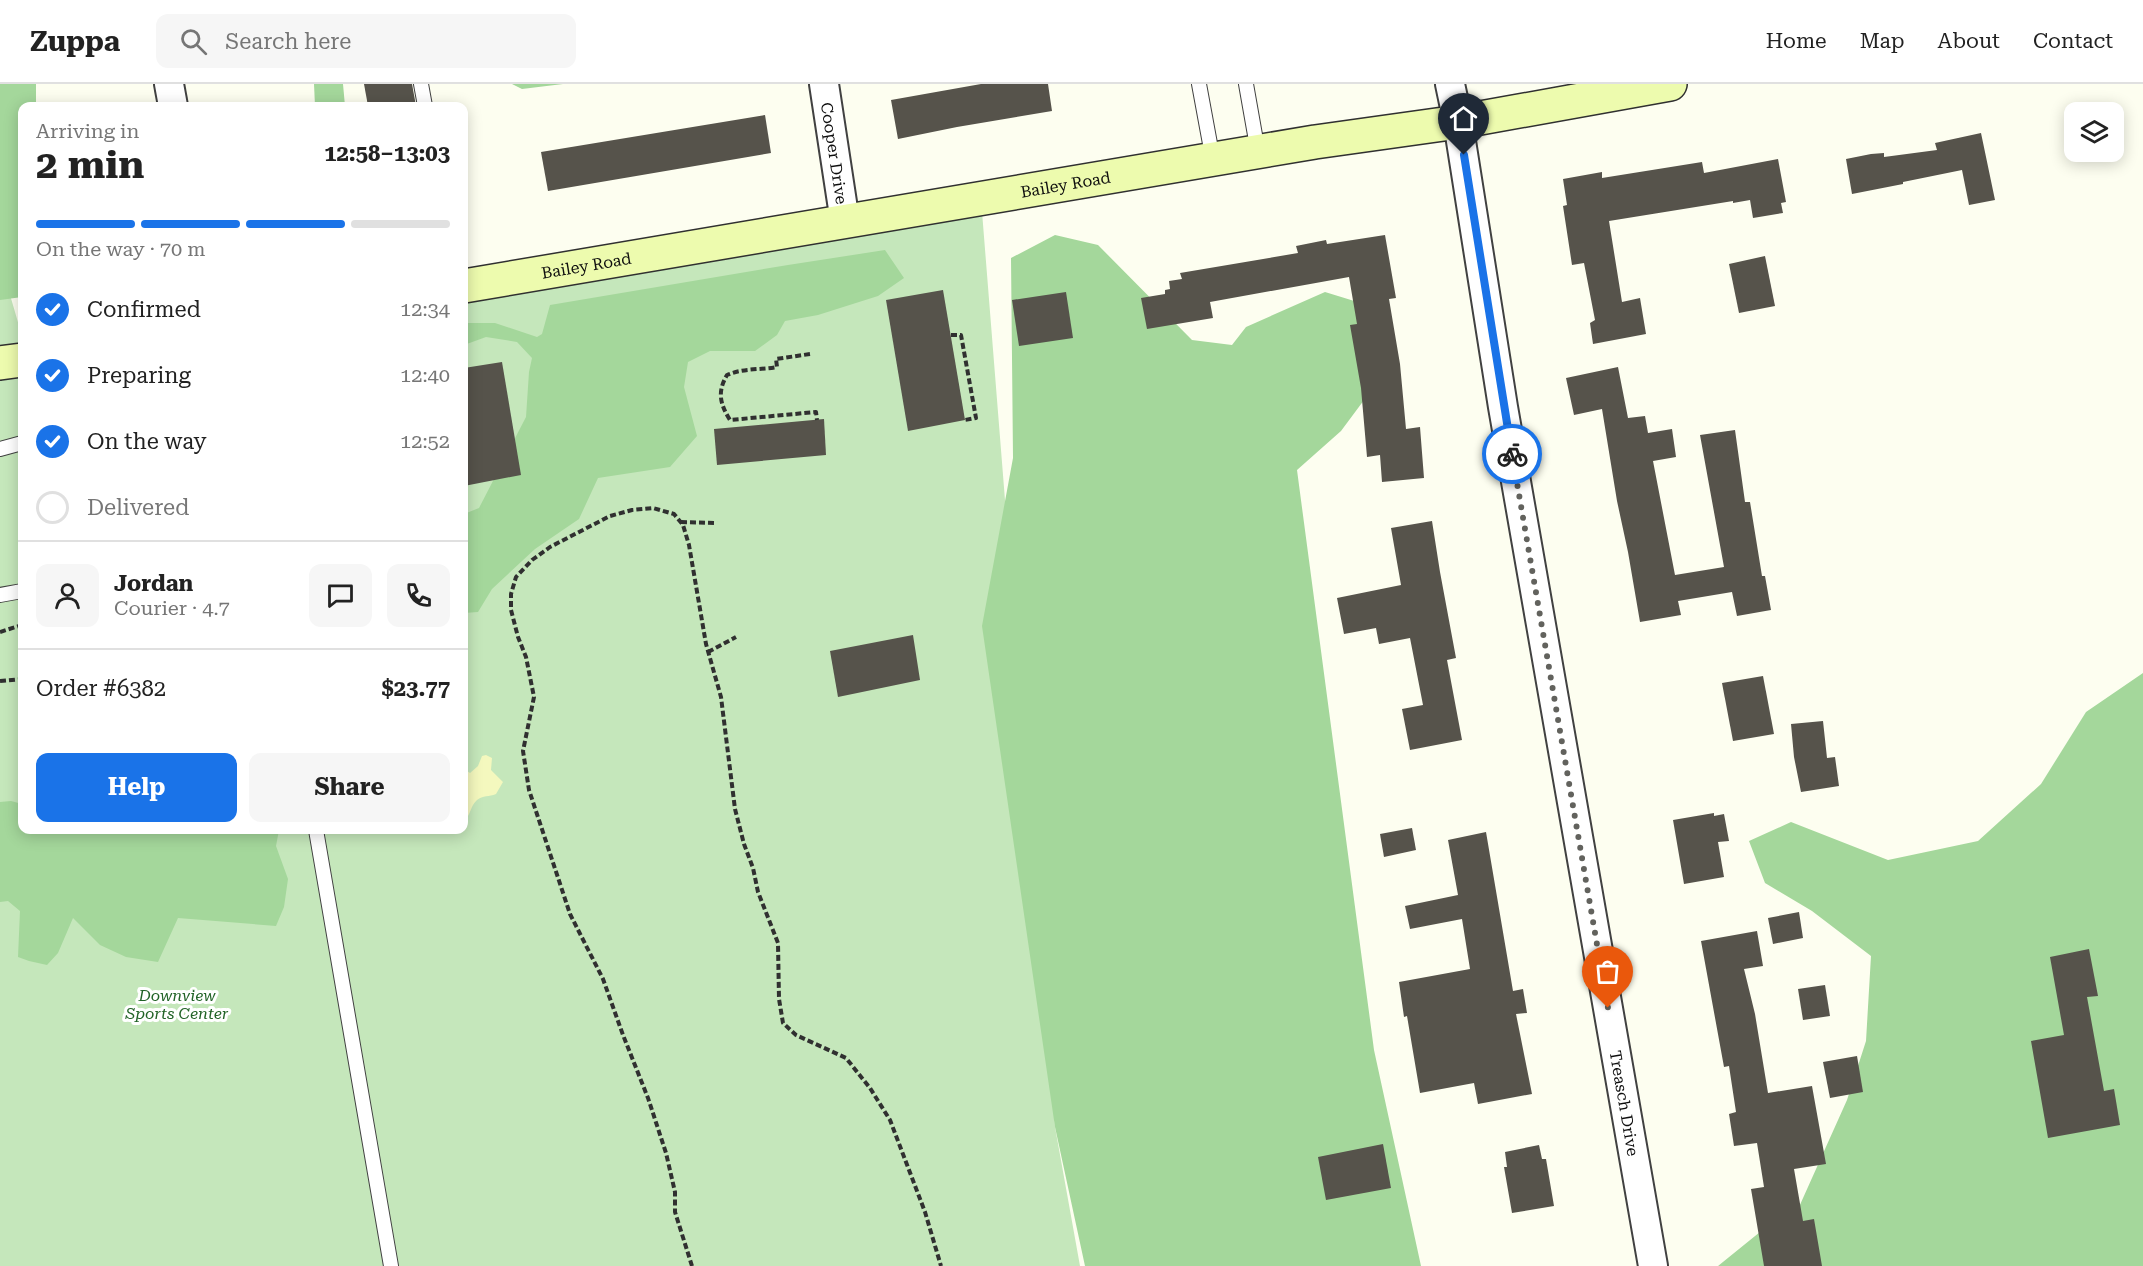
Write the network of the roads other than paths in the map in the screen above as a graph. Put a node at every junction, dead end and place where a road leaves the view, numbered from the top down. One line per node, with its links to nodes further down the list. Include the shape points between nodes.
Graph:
1 (169, 84): 8 (street)
2 (421, 84): 9 (lane)
3 (824, 84): 13 (street, Cooper Drive)
4 (1199, 84): 12 (lane)
5 (1246, 84): 11 (lane)
6 (1450, 84): 10 (street, Treasch Drive)
7 (1670, 84): 10 (street, Bailey Road)
8 (172, 102)
9 (424, 102)
10 (1458, 122): 11 (street, Bailey Road); 23 (street, Treasch Drive)
11 (1257, 152): 12 (street, Bailey Road)
12 (1213, 160): 13 (street, Bailey Road)
13 (845, 222): 14 (street, Bailey Road)
14 (468, 285)
15 (18, 361): 16 (street)
16 (0, 363)
17 (18, 444): 18 (lane)
18 (0, 449)
19 (18, 592): 20 (lane)
20 (0, 595)
21 (317, 834): 22 (lane)
22 (391, 1266)
23 (1653, 1266)

